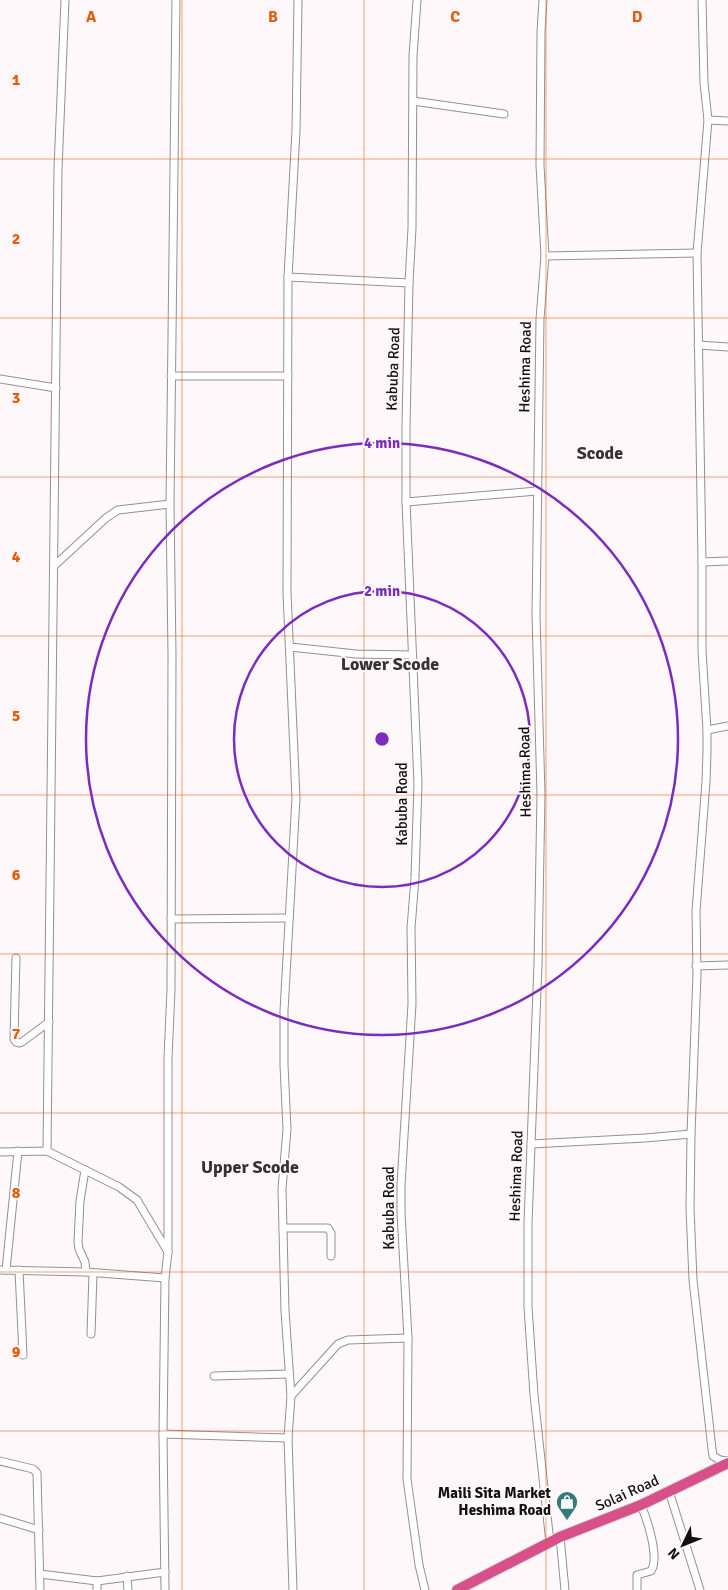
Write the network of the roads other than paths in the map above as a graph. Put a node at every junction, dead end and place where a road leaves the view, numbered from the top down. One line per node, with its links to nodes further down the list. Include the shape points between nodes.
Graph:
1 (65, 0): 20 (street, via 58,169)
2 (176, 0): 17 (street)
3 (298, 0): 13 (street, via 296,131)
4 (417, 0): 7 (street, Kabuba Road)
5 (543, 0): 12 (street, Heshima Road, via 540,165)
6 (702, 0): 9 (street)
7 (413, 101): 8 (street); 14 (street, Kabuba Road)
8 (504, 114)
9 (708, 120): 10 (street); 11 (street)
10 (728, 121)
11 (698, 253): 12 (street); 15 (street)
12 (545, 256): 21 (street, Heshima Road, via 540,319)
13 (288, 277): 14 (street); 18 (street)
14 (409, 283): 22 (street, Kabuba Road)
15 (698, 345): 16 (street); 25 (street)
16 (728, 347)
17 (172, 376): 18 (street); 23 (street)
18 (288, 376): 27 (street, via 287,593)
19 (0, 379): 20 (street)
20 (56, 388): 26 (street)
21 (537, 490): 22 (street); 38 (street, Heshima Road, via 540,794)
22 (406, 502): 28 (street, Kabuba Road)
23 (170, 504): 26 (street, via 118,510); 32 (street)
24 (728, 561): 25 (street)
25 (702, 562): 30 (street, via 702,651)
26 (54, 566): 36 (street)
27 (290, 647): 28 (street, via 356,654); 31 (street, via 296,798)
28 (412, 655): 51 (street, Kabuba Road, via 418,784 411,928 412,1004 401,1203)
29 (728, 726): 30 (street)
30 (707, 730): 35 (street, via 696,911)
31 (288, 918): 32 (street); 43 (street)
32 (171, 919): 44 (street)
33 (16, 958): 36 (street, via 14,1039 19,1044)
34 (728, 965): 35 (street)
35 (696, 966): 37 (street)
36 (49, 1022): 40 (street)
37 (691, 1134): 38 (street); 59 (street, via 693,1280 700,1350 713,1456)
38 (531, 1144): 65 (street, Heshima Road, via 529,1333)
39 (18, 1151): 40 (street); 41 (street); 46 (street)
40 (47, 1151): 42 (street)
41 (0, 1152)
42 (85, 1170): 44 (street, via 137,1200); 48 (street, via 78,1242)
43 (283, 1228): 45 (street, via 328,1228); 53 (street)
44 (168, 1252): 49 (street)
45 (332, 1256)
46 (3, 1270): 47 (street)
47 (19, 1270): 48 (street); 52 (street)
48 (90, 1273): 49 (street); 50 (street)
49 (165, 1278): 56 (street)
50 (91, 1334)
51 (408, 1338): 55 (street, via 348,1340 338,1344); 75 (street, Kabuba Road, via 407,1479)
52 (23, 1355)
53 (288, 1374): 54 (street); 55 (street)
54 (214, 1376)
55 (291, 1396): 57 (street)
56 (163, 1434): 57 (street); 66 (street)
57 (288, 1438): 74 (street)
58 (0, 1461): 63 (street, via 33,1469 37,1473)
59 (728, 1462): 60 (highway, Solai Road)
60 (669, 1491): 61 (highway, Solai Road); 79 (street)
61 (642, 1505): 64 (highway, Solai Road); 78 (street, via 653,1550 653,1564 650,1571 636,1574)
62 (0, 1518): 63 (street)
63 (39, 1530): 67 (street)
64 (560, 1537): 65 (highway, Solai Road); 77 (street)
65 (550, 1543): 76 (highway, Solai Road)
66 (165, 1572): 68 (street); 73 (street)
67 (40, 1574): 69 (street); 70 (street)
68 (127, 1576): 69 (street); 72 (street)
69 (97, 1581): 71 (street)
70 (40, 1590)
71 (97, 1590)
72 (128, 1590)
73 (165, 1590)
74 (293, 1590)
75 (425, 1590)
76 (457, 1590)
77 (565, 1590)
78 (637, 1590)
79 (700, 1590)

